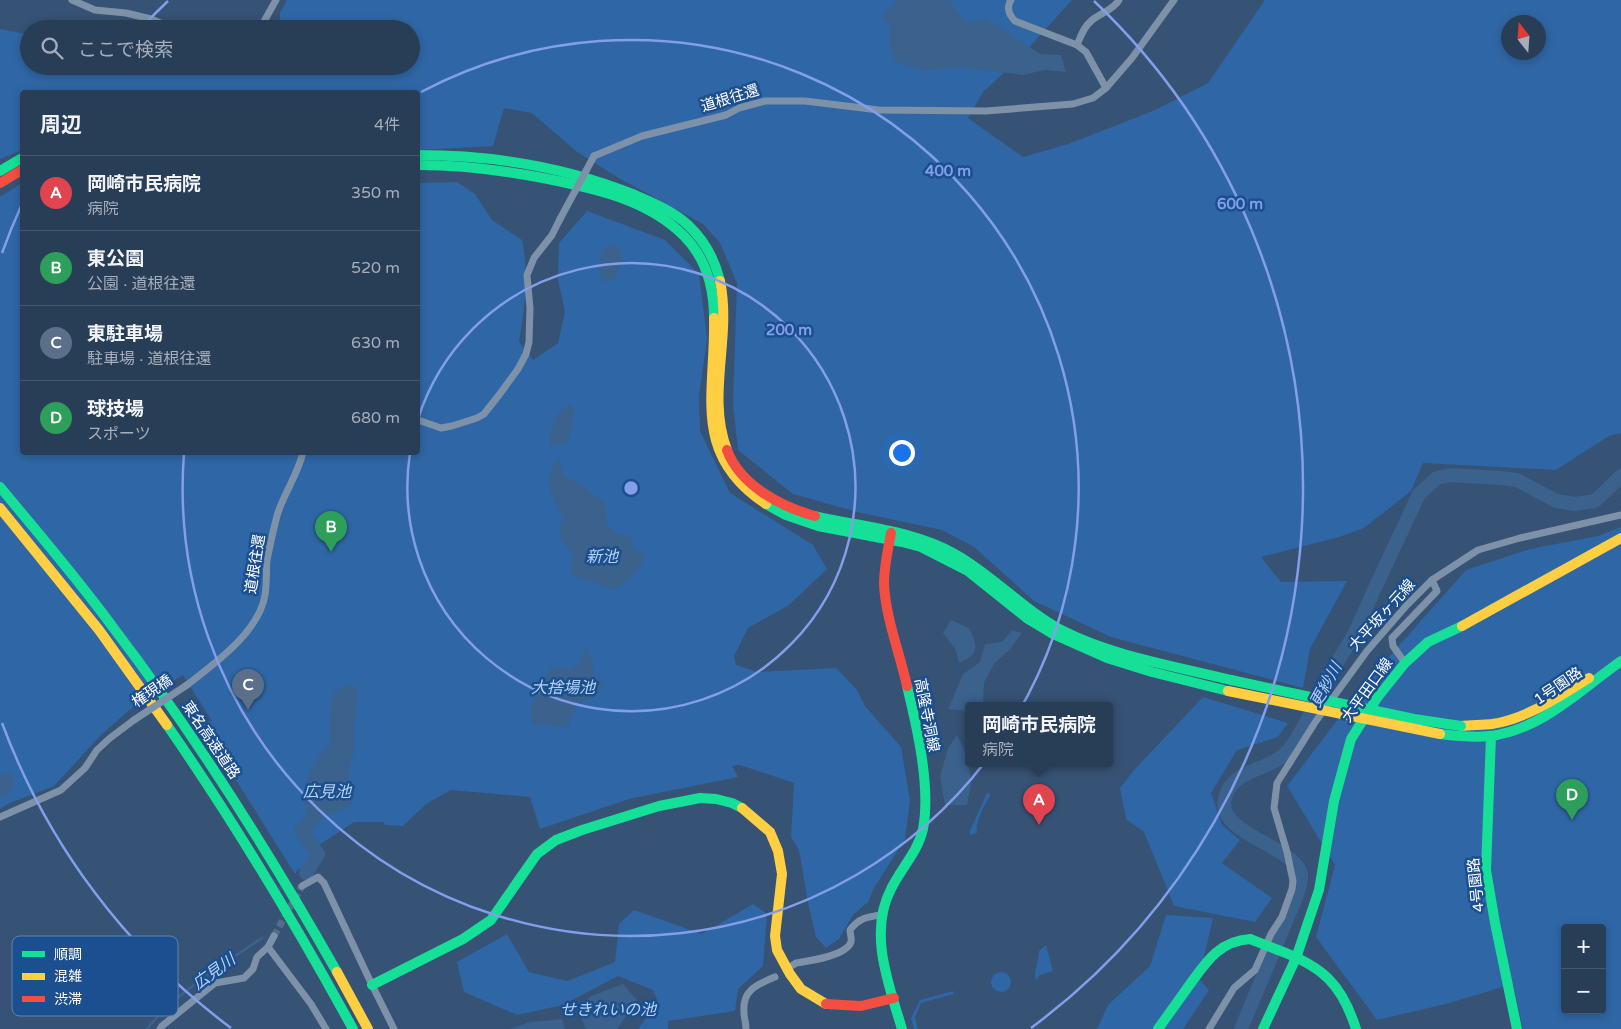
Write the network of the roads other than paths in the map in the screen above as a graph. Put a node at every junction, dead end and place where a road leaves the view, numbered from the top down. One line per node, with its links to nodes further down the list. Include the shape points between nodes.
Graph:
1 (72, 0): 6 (street, via 95,10)
2 (276, 0): 7 (street)
3 (1011, 0): 8 (street, via 1009,15 1015,22)
4 (1119, 0): 8 (street, via 1083,30)
5 (1174, 0): 9 (street, 道根往還)
6 (153, 20)
7 (265, 20)
8 (1077, 45): 9 (street, via 1086,52)
9 (1106, 88): 16 (street, 道根往還, bridge, via 1093,98 1073,104 986,111 879,110 805,101 765,101 726,115 642,136 594,156 527,275 529,342 518,369 500,395 477,418 441,428)
10 (420, 155): 21 (main road, via 482,157 527,164 604,183 668,210 687,223 717,270 722,291 718,415 726,446 742,475 758,490 802,512)
11 (20, 159): 13 (main road)
12 (420, 166): 21 (main road, via 487,169 590,189 642,207 666,221 686,238 701,258 711,283 715,323 710,380 711,418 722,456 739,481 777,512 801,522 835,530)
13 (0, 171)
14 (20, 171): 15 (main road)
15 (0, 183)
16 (420, 421)
17 (302, 455): 27 (street, 道根往還, via 278,514 260,613 241,638)
18 (0, 487): 45 (main road, 東名高速道路, via 112,625 193,738 277,870)
19 (0, 508): 44 (main road, 東名高速道路, via 119,657 172,730 242,837)
20 (1621, 515): 23 (street, 大平坂ヶ元線, via 1478,550)
21 (890, 535): 28 (main road, via 961,567 1048,632 1105,657); 32 (main road, 高隆寺洞線, via 885,565 886,599 925,780 924,822 915,852 890,890)
22 (1621, 538): 25 (main road, 大平田口線, via 1428,642)
23 (1432, 580): 25 (street, via 1437,591 1392,638 1393,646); 50 (street, 大平坂ヶ元線, via 1367,651 1316,721 1277,783 1274,808 1287,852 1292,889 1282,917 1255,970 1234,988)
24 (1621, 662): 26 (main road, 1号園路)
25 (1405, 663): 35 (main road, 大平田口線, via 1377,698 1351,739 1334,801 1318,890)
26 (1608, 670): 28 (main road, bridge, via 1543,706 1514,718 1493,724 1462,726); 29 (main road, 1号園路, via 1564,704 1510,731)
27 (187, 684): 30 (street, 権現橋, bridge, via 110,738 61,790)
28 (1229, 686): 29 (main road, 1号園路, bridge, via 1440,734)
29 (1491, 736): 53 (main road, 4号園路, via 1486,870)
30 (0, 817)
31 (302, 886): 38 (street, via 318,877 324,883)
32 (881, 915): 36 (street, via 856,921 850,930 849,945 830,957); 39 (main road, via 882,957)
33 (274, 936): 34 (street)
34 (268, 947): 40 (street, via 257,957 253,969 244,978 215,983); 43 (street)
35 (1296, 958): 49 (main road, bridge, via 1250,940 1239,939 1218,949); 51 (main road, 大平田口線); 52 (main road, via 1332,980 1351,1011)
36 (793, 965)
37 (775, 977): 47 (street, via 747,992 744,998)
38 (372, 985): 39 (main road, via 463,939 491,920 537,854 556,840 659,806 708,798 746,810 770,832 782,874 775,936 777,950 801,989 826,1004 860,1006); 46 (street)
39 (894, 998): 48 (main road)
40 (178, 1013)
41 (174, 1016): 42 (street)
42 (160, 1029)
43 (326, 1029)
44 (353, 1029)
45 (368, 1029)
46 (394, 1029)
47 (746, 1029)
48 (902, 1029)
49 (1158, 1029)
50 (1209, 1029)
51 (1263, 1029)
52 (1356, 1029)
53 (1517, 1029)

